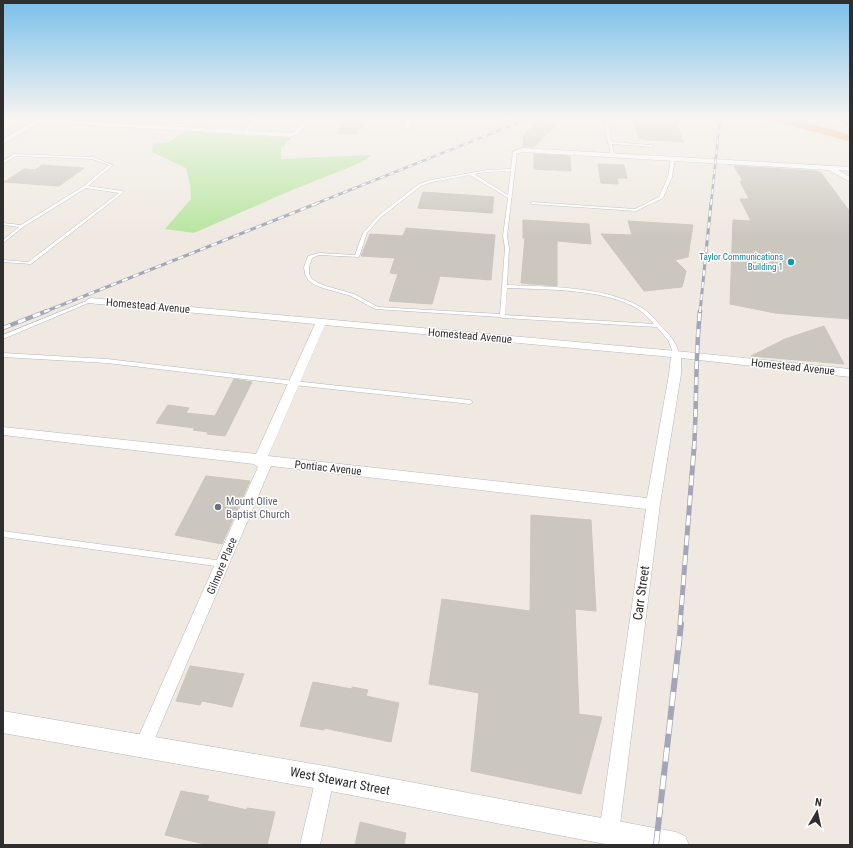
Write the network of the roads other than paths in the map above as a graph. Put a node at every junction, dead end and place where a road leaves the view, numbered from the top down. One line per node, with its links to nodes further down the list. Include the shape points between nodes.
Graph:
1 (673, 158): 12 (lane, via 670,177 661,198 636,210)
2 (94, 159): 10 (lane, via 111,165)
3 (514, 159): 7 (lane)
4 (682, 159): 5 (street)
5 (821, 167): 6 (street); 9 (street, via 835,171)
6 (850, 169)
7 (513, 170): 8 (lane); 11 (lane)
8 (471, 174): 11 (lane); 19 (lane, via 420,184 400,199 365,233 357,256 314,255 305,265 308,278 315,284 350,294 377,308)
9 (850, 180)
10 (85, 187): 14 (lane); 16 (lane, via 122,192 29,263)
11 (510, 198): 17 (lane, via 505,236)
12 (532, 203)
13 (3, 224): 14 (lane)
14 (22, 226): 15 (lane)
15 (3, 242)
16 (3, 261)
17 (505, 286): 19 (lane); 21 (lane, via 612,297 640,308)
18 (91, 301): 20 (street, Homestead Avenue); 22 (lane)
19 (502, 317): 21 (lane)
20 (321, 322): 23 (street, Homestead Avenue); 26 (street, Gilmore Place)
21 (659, 326): 23 (lane, via 675,345)
22 (3, 337)
23 (676, 354): 25 (street, Homestead Avenue); 30 (street, Carr Street, via 676,374)
24 (3, 355): 26 (lane, via 107,361)
25 (850, 372)
26 (294, 383): 27 (lane); 29 (street, Gilmore Place)
27 (470, 402)
28 (3, 431): 29 (street, Pontiac Avenue)
29 (259, 461): 30 (street, Pontiac Avenue); 32 (street, Gilmore Place, via 265,466)
30 (654, 504): 36 (street, Carr Street)
31 (3, 534): 32 (lane)
32 (223, 564): 34 (street, Gilmore Place)
33 (3, 722): 34 (street, West Stewart Street)
34 (143, 746): 35 (street, West Stewart Street)
35 (326, 778): 36 (street, West Stewart Street); 37 (street)
36 (609, 833): 38 (street, West Stewart Street)
37 (310, 845)
38 (676, 845)

